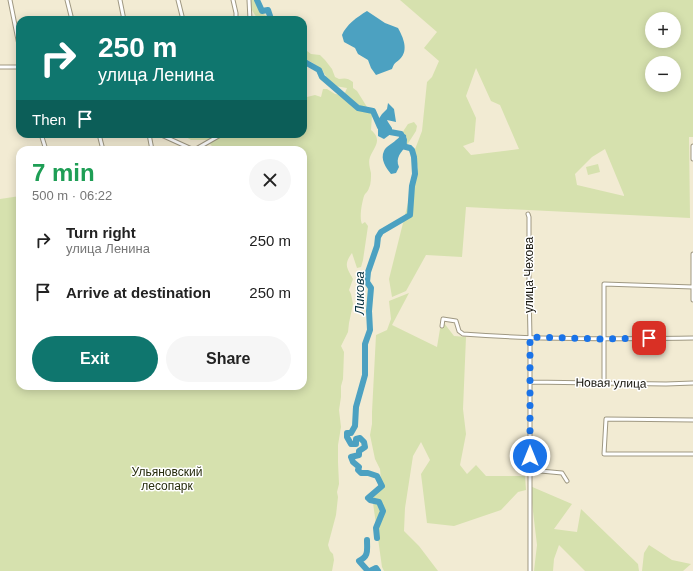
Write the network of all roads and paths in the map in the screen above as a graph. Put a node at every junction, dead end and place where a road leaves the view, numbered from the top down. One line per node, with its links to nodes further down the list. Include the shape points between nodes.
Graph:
1 (10, 0): 12 (street)
2 (67, 0): 7 (street)
3 (120, 0): 8 (street)
4 (178, 0): 9 (street)
5 (233, 0): 10 (street)
6 (248, 0): 11 (street)
7 (71, 16)
8 (123, 16)
9 (182, 16)
10 (236, 16)
11 (250, 16)
12 (16, 30)
13 (0, 67): 14 (street)
14 (16, 67)
15 (168, 138): 17 (street)
16 (215, 138): 18 (street)
17 (185, 146)
18 (201, 146)
19 (693, 146): 20 (street)
20 (693, 159)
21 (528, 214): 26 (street, улица Чехова)
22 (693, 254): 23 (street)
23 (693, 287): 24 (street); 28 (street, via 604,284)
24 (693, 300)
25 (442, 326): 26 (street, via 443,319 456,321 459,331 463,334)
26 (530, 337): 28 (street); 29 (street, улица Чехова)
27 (693, 338): 28 (street)
28 (604, 339): 30 (street)
29 (530, 382): 30 (street, Новая улица); 34 (street, улица Чехова)
30 (604, 383): 31 (street, Новая улица)
31 (693, 383)
32 (693, 420): 33 (street, via 606,419 604,454)
33 (693, 454)
34 (530, 470): 35 (street, via 563,472); 36 (street, улица Чехова)
35 (567, 481)
36 (530, 571)

